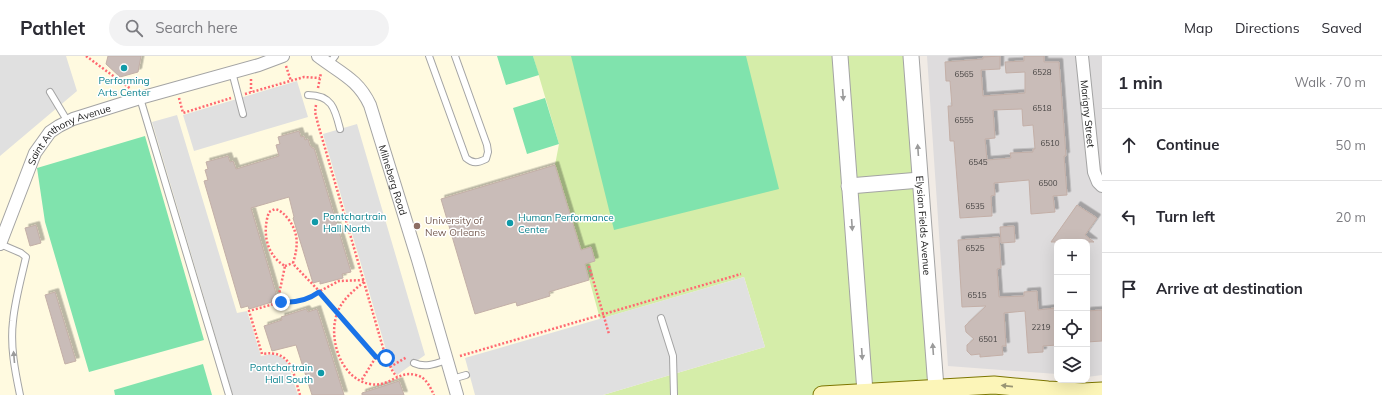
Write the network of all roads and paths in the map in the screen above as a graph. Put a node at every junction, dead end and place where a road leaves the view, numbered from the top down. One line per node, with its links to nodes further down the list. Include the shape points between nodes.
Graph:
1 (283, 56): 8 (street, Saint Anthony Avenue)
2 (429, 56): 3 (lane, via 466,158 471,162 480,162 486,159 487,145)
3 (455, 56)
4 (840, 56): 17 (street, one-way to 17)
5 (911, 56): 16 (street, Elysian Fields Avenue, one-way to 5)
6 (1082, 56): 18 (street, Marigny Street, via 1094,172)
7 (327, 59): 11 (path); 35 (street, Milneberg Road, via 351,78 370,105 390,165)
8 (232, 72): 12 (street, Saint Anthony Avenue, via 162,96); 13 (lane)
9 (50, 92): 14 (lane)
10 (308, 95): 11 (lane)
11 (317, 96): 15 (lane, via 330,103); 24 (path, via 315,112 318,124)
12 (140, 98): 14 (street, Saint Anthony Avenue); 46 (lane)
13 (243, 114)
14 (68, 122): 19 (street, Saint Anthony Avenue, via 50,132 35,153)
15 (340, 129)
16 (920, 180): 17 (street); 43 (street, Elysian Fields Avenue, one-way to 16)
17 (849, 186): 44 (street, one-way to 44)
18 (1102, 186)
19 (0, 244): 45 (lane, one-way to 19, via 12,333 16,298 26,258 21,253)
20 (293, 263): 21 (path); 21 (path, via 297,246 296,233 284,213 272,210 267,217 266,238 276,259); 25 (path)
21 (285, 266): 26 (path)
22 (589, 266): 28 (path)
23 (741, 274): 28 (path)
24 (364, 281): 25 (path, via 339,280); 27 (path, via 349,294); 34 (path)
25 (319, 292): 26 (path, via 296,302); 27 (path)
26 (277, 304): 47 (path, via 249,312 262,354 277,354 289,362)
27 (337, 312): 32 (path); 41 (path, via 335,333 340,359 347,370)
28 (603, 314): 30 (path); 31 (path)
29 (661, 318): 50 (lane, via 673,356)
30 (609, 334)
31 (460, 356)
32 (376, 357): 34 (path); 41 (path)
33 (407, 357): 37 (path)
34 (386, 358): 37 (path)
35 (446, 360): 36 (lane, via 431,365 420,366); 40 (street, Milneberg Road)
36 (414, 363)
37 (390, 367): 39 (path)
38 (466, 375): 40 (lane)
39 (397, 377): 41 (path, via 378,385); 48 (path, via 404,374 420,376 427,382)
40 (452, 379): 49 (street, Milneberg Road)
41 (361, 381)
42 (1102, 391): 43 (main road, one-way to 43, via 1055,391 994,385)
43 (936, 392): 44 (main road)
44 (865, 394): 51 (main road)
45 (20, 395)
46 (229, 395)
47 (300, 395)
48 (434, 395)
49 (456, 395)
50 (674, 395)
51 (822, 395)

